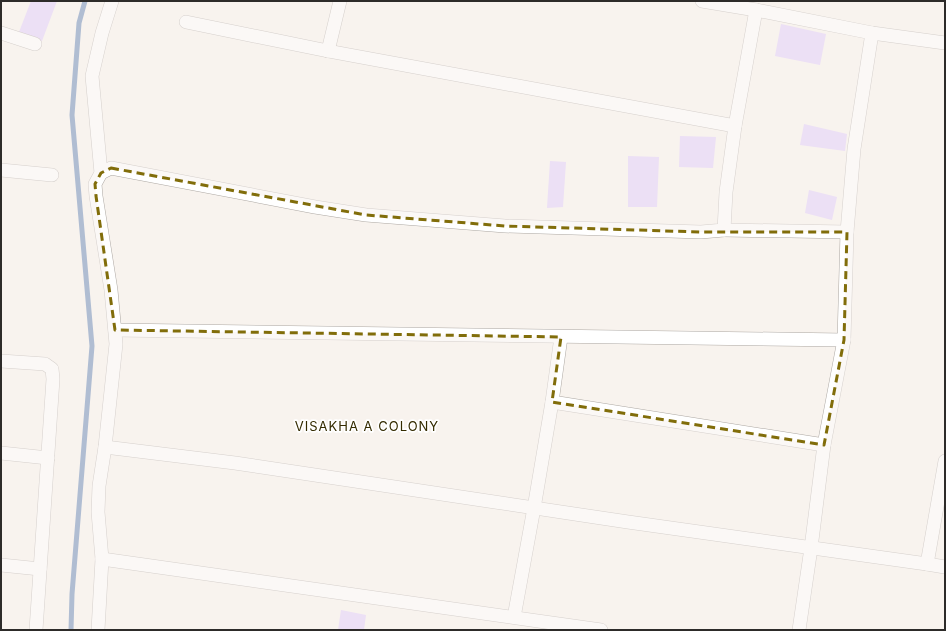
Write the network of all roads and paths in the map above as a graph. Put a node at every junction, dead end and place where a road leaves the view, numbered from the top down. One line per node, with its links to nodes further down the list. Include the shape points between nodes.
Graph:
1 (112, 1): 13 (street, via 92,76)
2 (340, 1): 10 (street)
3 (702, 1): 4 (street)
4 (756, 10): 7 (street); 11 (street)
5 (186, 22): 10 (street)
6 (1, 33): 9 (street)
7 (872, 33): 8 (street); 16 (street, via 854,149)
8 (945, 43)
9 (35, 44)
10 (328, 51): 11 (street)
11 (735, 126): 15 (street, via 726,192)
12 (1, 170): 14 (street)
13 (101, 173): 15 (street, via 111,168 366,215 505,226 701,232); 17 (street, via 95,184 96,196)
14 (52, 175)
15 (724, 230): 16 (street)
16 (847, 232): 19 (street)
17 (115, 330): 18 (street); 23 (street, via 116,344)
18 (561, 337): 19 (street); 21 (street)
19 (844, 340): 22 (street)
20 (1, 360): 25 (street, via 44,364 52,369)
21 (552, 402): 22 (street); 27 (street)
22 (824, 445): 28 (street)
23 (105, 447): 27 (street, via 235,463); 29 (street, via 98,512)
24 (1, 453): 25 (street)
25 (48, 458): 33 (street)
26 (945, 461): 30 (street)
27 (534, 508): 28 (street); 34 (street)
28 (811, 548): 30 (street); 38 (street)
29 (102, 559): 34 (street); 36 (street)
30 (927, 564): 32 (street)
31 (1, 565): 33 (street)
32 (945, 567)
33 (40, 569): 35 (street)
34 (514, 617): 37 (street)
35 (36, 630)
36 (98, 630)
37 (601, 630)
38 (799, 630)

